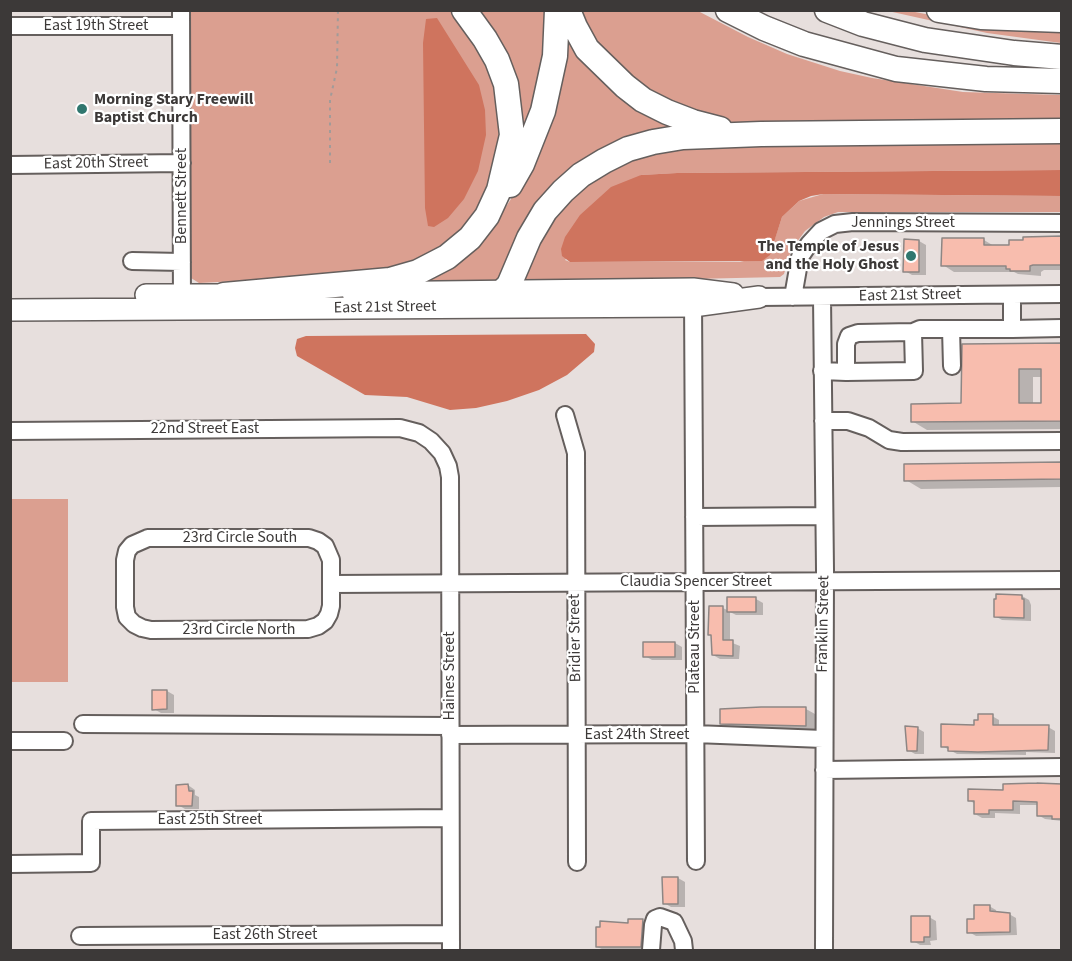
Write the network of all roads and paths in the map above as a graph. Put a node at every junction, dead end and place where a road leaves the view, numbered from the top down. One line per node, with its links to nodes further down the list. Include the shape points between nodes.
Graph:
1 (338, 10): 18 (path, via 337,68 330,90)
2 (464, 10): 20 (highway, via 498,60 510,110 512,135 507,163)
3 (557, 10): 20 (highway, via 555,56 543,111 522,164)
4 (568, 10): 16 (highway, via 587,48 643,100 693,122)
5 (728, 10): 14 (highway, via 825,51 896,69 986,79)
6 (827, 10): 13 (highway, via 925,40)
7 (939, 10): 11 (highway, via 981,18)
8 (1035, 10): 9 (highway)
9 (1062, 14)
10 (181, 18): 12 (street, East 19th Street); 17 (street, Bennett Street)
11 (1062, 20)
12 (10, 26)
13 (1062, 57)
14 (1062, 81)
15 (1062, 131): 16 (highway)
16 (761, 134): 24 (highway, via 653,142 628,149 581,175 545,212)
17 (182, 163): 19 (street, East 20th Street); 23 (street, Bennett Street)
18 (330, 163)
19 (10, 165)
20 (487, 216): 26 (highway, via 470,238 447,257 418,272 390,280)
21 (1062, 223): 30 (street, Jennings Street, via 835,224 808,243 800,257)
22 (132, 261): 23 (street)
23 (182, 262): 33 (street, Bennett Street)
24 (502, 292): 26 (main road, East 21st Street); 32 (main road, East 21st Street); 34 (street)
25 (1062, 294): 27 (street, East 21st Street)
26 (224, 295): 33 (main road, East 21st Street)
27 (1012, 295): 31 (street, East 21st Street); 38 (street)
28 (10, 297): 33 (main road, East 21st Street)
29 (759, 297): 30 (street, East 21st Street); 32 (main road, East 21st Street)
30 (793, 297): 31 (street, East 21st Street)
31 (822, 297): 41 (street, Franklin Street)
32 (693, 298): 34 (main road, East 21st Street); 49 (street, Plateau Street)
33 (182, 302): 34 (main road, East 21st Street); 35 (main road, East 21st Street)
34 (477, 307)
35 (10, 310)
36 (1062, 328): 38 (street)
37 (951, 329): 38 (street); 39 (street); 40 (street)
38 (1012, 329)
39 (913, 332): 42 (street, via 849,336); 42 (street, via 914,371)
40 (952, 366)
41 (822, 371): 42 (street); 44 (street, Franklin Street)
42 (846, 372)
43 (565, 416): 52 (street, Bridier Street, via 576,453)
44 (823, 421): 47 (street, via 848,421 902,442); 48 (street, Franklin Street)
45 (400, 428): 46 (street, 22nd Street East); 54 (street, Haines Street, via 431,441 448,466)
46 (10, 431)
47 (1062, 441)
48 (824, 516): 49 (street); 51 (street, Franklin Street)
49 (694, 518): 53 (street, Plateau Street)
50 (1062, 580): 51 (street, Claudia Spencer Street)
51 (823, 581): 53 (street, Claudia Spencer Street); 61 (street, Franklin Street)
52 (576, 582): 53 (street, Claudia Spencer Street); 54 (street, Claudia Spencer Street); 60 (street, Bridier Street)
53 (694, 582): 59 (street, Plateau Street)
54 (450, 583): 55 (street, Claudia Spencer Street); 58 (street, Haines Street)
55 (331, 584): 56 (street, 23rd Circle North, via 329,614 325,621 308,629 151,630 134,624); 56 (street, 23rd Circle South, via 329,553 309,538 148,538 127,551)
56 (125, 607)
57 (83, 724): 58 (street, East 24th Street)
58 (450, 731): 60 (street, East 24th Street); 66 (street, Haines Street)
59 (695, 734): 60 (street, East 24th Street); 61 (street, East 24th Street); 67 (street, Plateau Street)
60 (578, 735): 68 (street, Bridier Street)
61 (823, 738): 65 (street, Franklin Street)
62 (10, 741): 63 (street)
63 (64, 741)
64 (1062, 767): 65 (street)
65 (824, 770): 74 (street, Franklin Street)
66 (450, 818): 69 (street, East 25th Street, via 91,821 91,863); 71 (street, Haines Street)
67 (696, 861)
68 (577, 862)
69 (10, 864)
70 (80, 936): 71 (street, East 26th Street)
71 (451, 942)
72 (651, 951): 73 (street, via 653,925 660,916 674,921)
73 (684, 951)
74 (824, 951)

